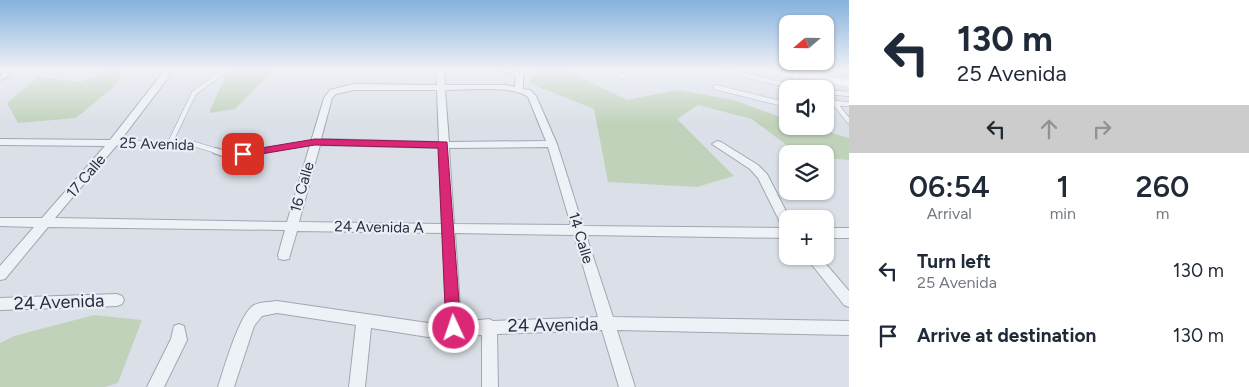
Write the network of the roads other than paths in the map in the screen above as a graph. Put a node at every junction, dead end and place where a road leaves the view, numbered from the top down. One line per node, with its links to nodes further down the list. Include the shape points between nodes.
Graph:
1 (155, 88): 17 (street, 17 Calle)
2 (200, 88): 18 (lane, via 193,93 180,128)
3 (349, 88): 16 (street, 16 Calle, via 333,92 328,98)
4 (400, 88): 6 (street, 16 Calle)
5 (719, 88): 11 (lane)
6 (441, 89): 7 (street); 21 (street)
7 (523, 91): 19 (street, 14 Calle, via 532,96)
8 (834, 93): 9 (lane)
9 (849, 94)
10 (834, 102): 13 (lane)
11 (779, 103)
12 (834, 103): 14 (lane)
13 (849, 104)
14 (849, 121)
15 (0, 142): 17 (street, 25 Avenida)
16 (315, 142): 18 (lane, 25 Avenida, via 243,154 225,154 194,144); 21 (street, 25 Avenida); 25 (street, 16 Calle)
17 (113, 143): 18 (lane, 25 Avenida); 24 (street, 17 Calle)
18 (170, 143)
19 (552, 144): 21 (street, 25 Avenida); 27 (street, 14 Calle)
20 (717, 144): 22 (street, via 763,176)
21 (443, 145): 26 (street)
22 (780, 210)
23 (0, 222): 24 (street, 24 Avenida A)
24 (46, 222): 25 (street, 24 Avenida A); 33 (street, 17 Calle)
25 (291, 226): 26 (street, 24 Avenida A); 31 (street, 16 Calle)
26 (449, 228): 27 (street, 24 Avenida A); 40 (street)
27 (578, 229): 28 (street, 24 Avenida A); 38 (street, 14 Calle)
28 (779, 233)
29 (834, 233): 30 (street)
30 (849, 233)
31 (284, 255)
32 (819, 265): 35 (street)
33 (0, 275)
34 (117, 300): 36 (street, 24 Avenida)
35 (849, 301)
36 (0, 304)
37 (364, 321): 40 (street, 24 Avenida, via 428,330); 44 (street, 24 Avenida, via 277,306 258,310 248,323); 45 (street)
38 (608, 324): 39 (street, 24 Avenida); 41 (street, 24 Avenida); 47 (street, 14 Calle)
39 (489, 326): 40 (street, 24 Avenida); 46 (street)
40 (454, 328)
41 (849, 328)
42 (179, 331): 43 (street, via 179,340)
43 (155, 387)
44 (226, 387)
45 (358, 387)
46 (490, 387)
47 (627, 387)

